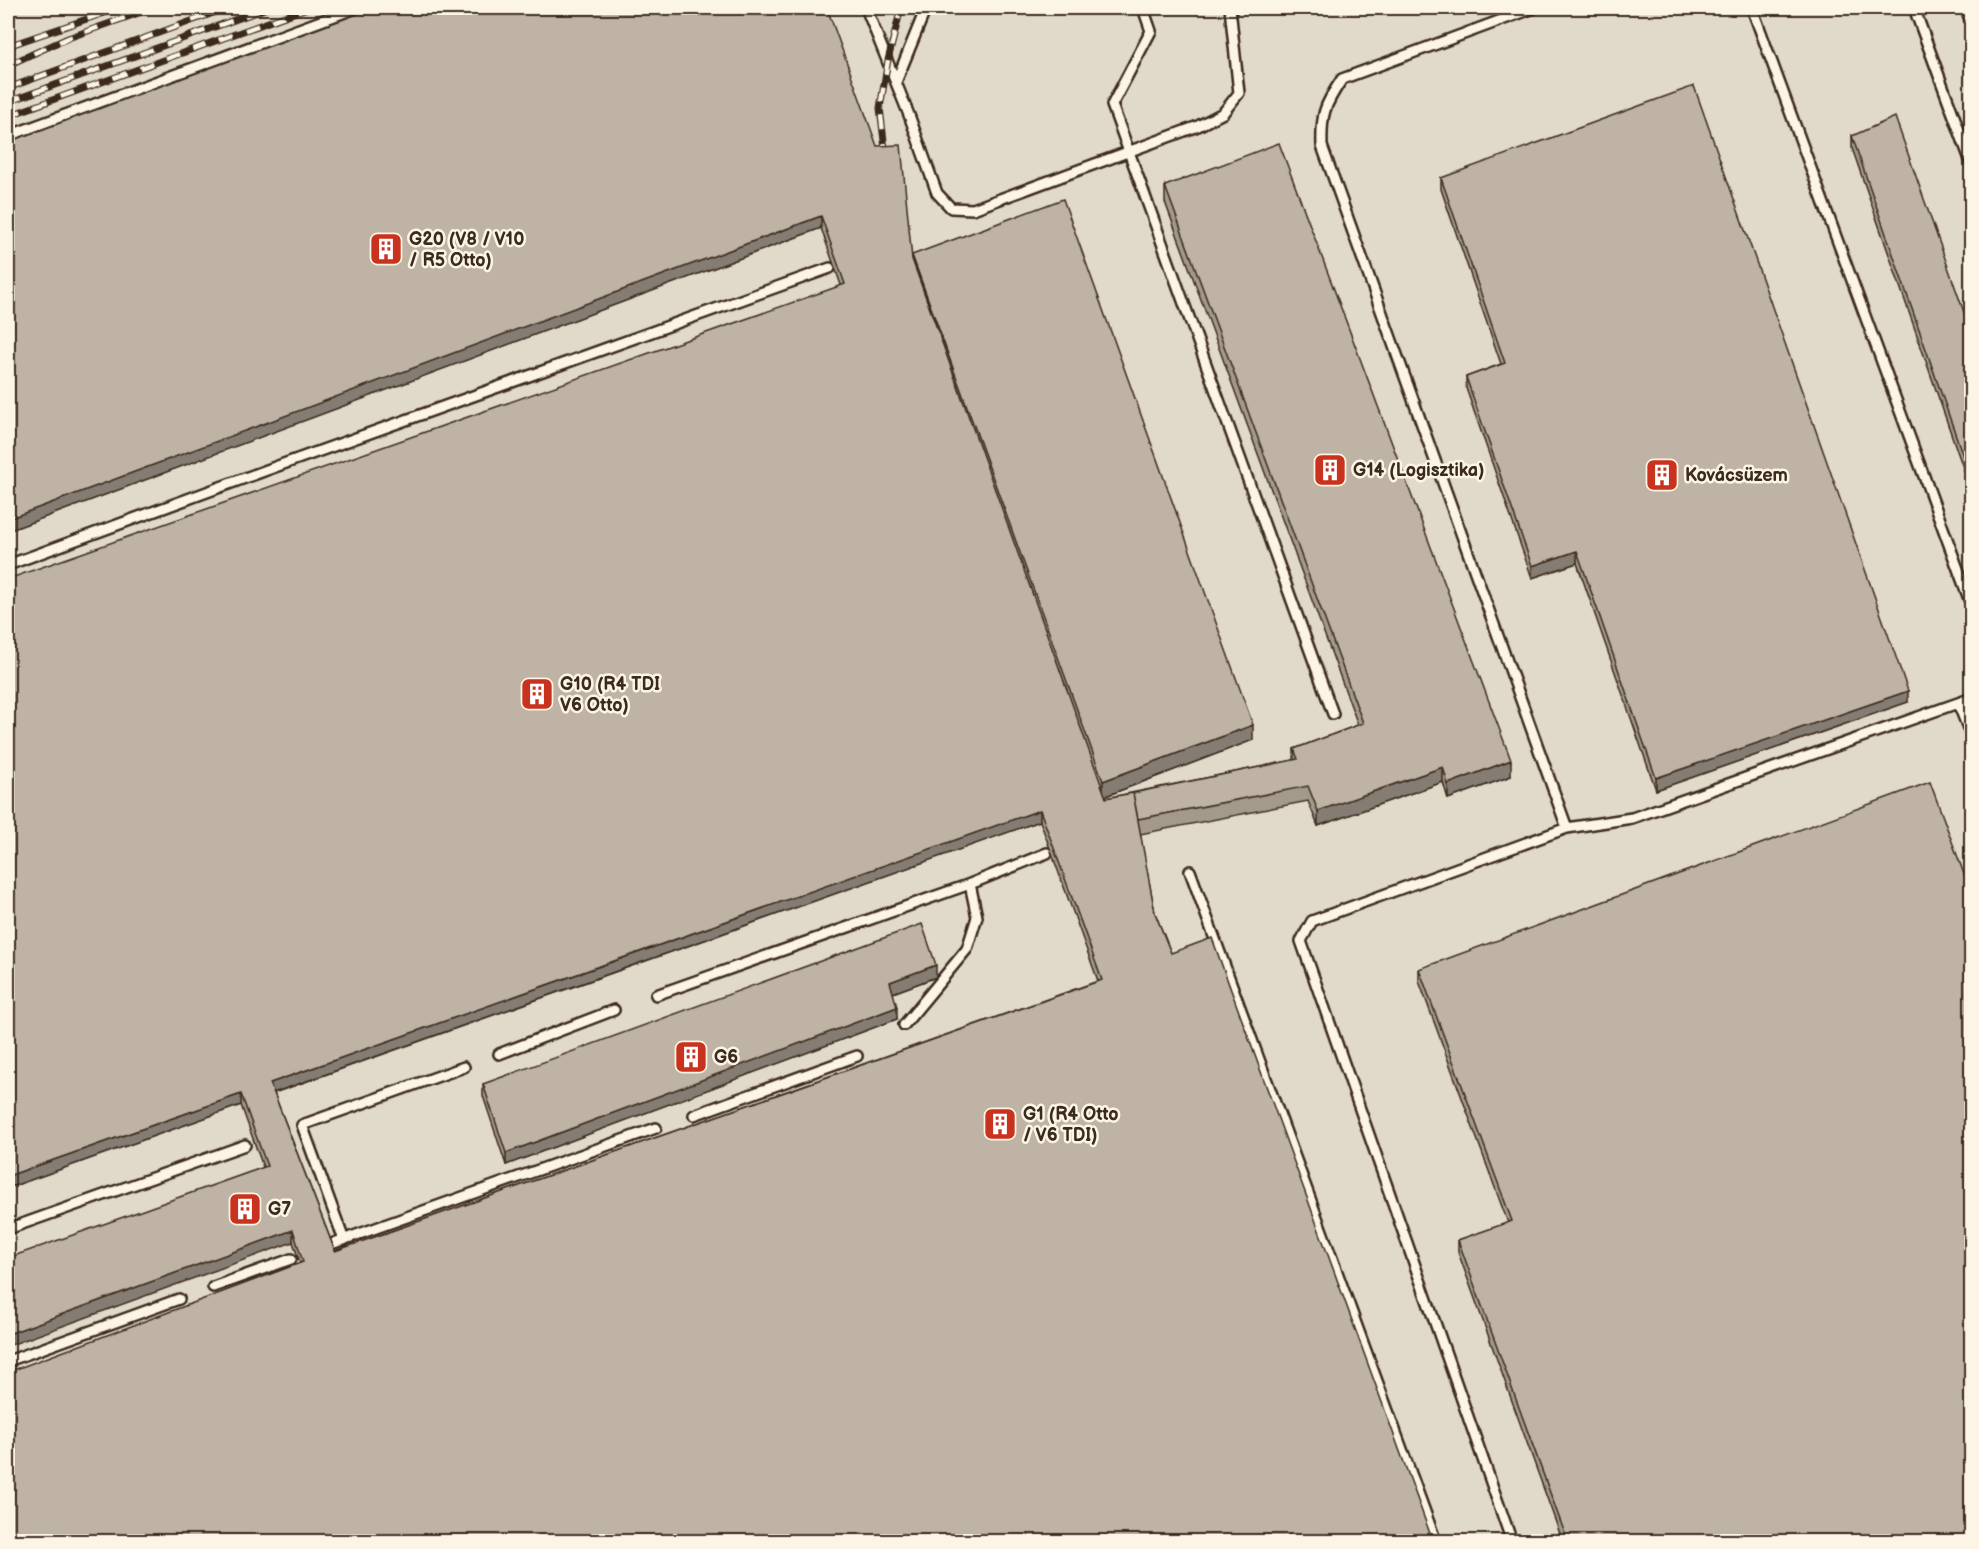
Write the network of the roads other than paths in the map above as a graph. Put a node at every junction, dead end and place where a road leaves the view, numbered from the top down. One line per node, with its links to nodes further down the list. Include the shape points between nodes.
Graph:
1 (356, 8): 10 (lane)
2 (866, 8): 9 (lane)
3 (926, 8): 9 (lane)
4 (1143, 8): 11 (lane, via 1151,31 1112,105)
5 (1230, 8): 11 (lane, via 1239,93 1223,113)
6 (1534, 8): 20 (lane, via 1342,79 1321,120 1322,146)
7 (1752, 8): 15 (lane)
8 (1914, 8): 12 (lane)
9 (896, 82): 11 (lane, via 937,193 951,208 973,209)
10 (8, 136)
11 (1127, 152): 18 (lane)
12 (1971, 165)
13 (830, 268): 14 (lane)
14 (8, 566)
15 (1971, 607)
16 (1971, 698): 17 (lane)
17 (1958, 703): 19 (lane); 20 (lane, via 1632,818)
18 (1334, 714)
19 (1971, 738)
20 (1567, 828): 41 (lane, via 1312,921 1301,941)
21 (1047, 853): 23 (lane)
22 (1190, 871): 40 (lane)
23 (970, 884): 24 (lane); 26 (lane, via 977,917 967,949)
24 (656, 995)
25 (614, 1010): 27 (lane)
26 (904, 1025)
27 (499, 1054)
28 (857, 1056): 30 (lane)
29 (464, 1066): 34 (lane, via 302,1125)
30 (694, 1115)
31 (656, 1128): 34 (lane)
32 (245, 1145): 33 (lane)
33 (8, 1229)
34 (344, 1240): 35 (lane)
35 (334, 1243)
36 (291, 1259): 37 (lane)
37 (213, 1287)
38 (179, 1299): 39 (lane)
39 (8, 1361)
40 (1436, 1542)
41 (1512, 1542)

